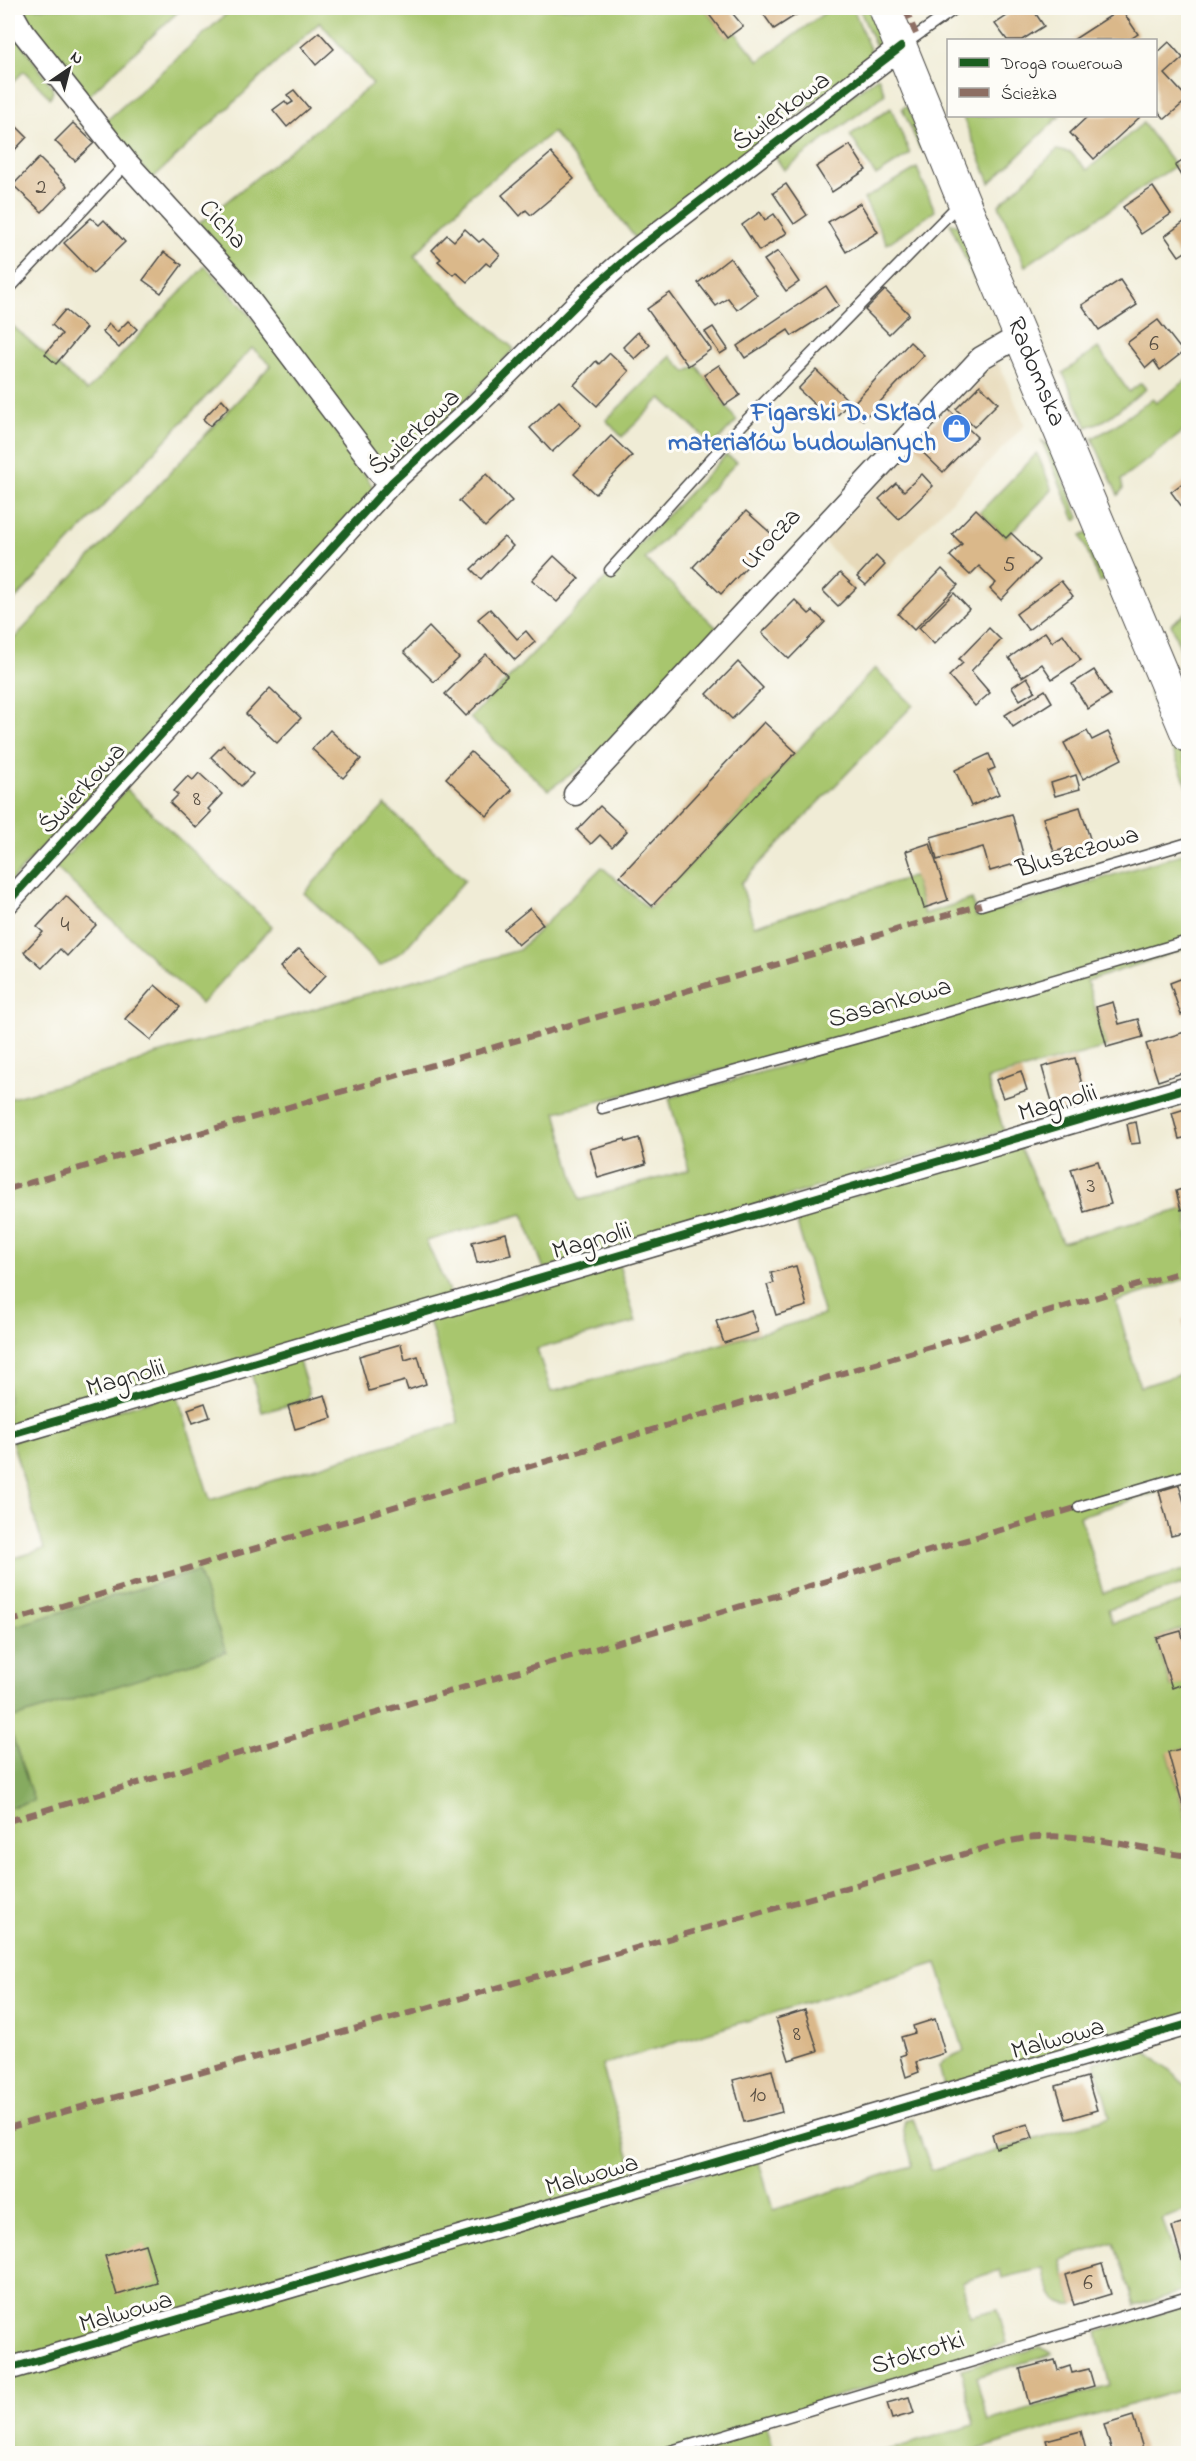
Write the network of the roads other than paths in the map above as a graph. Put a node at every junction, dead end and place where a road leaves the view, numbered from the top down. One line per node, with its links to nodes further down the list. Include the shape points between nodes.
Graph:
1 (9, 8): 5 (street, Cicha, via 22,31)
2 (885, 8): 4 (main road, Radomska)
3 (956, 8): 4 (lane)
4 (901, 47): 6 (main road, Radomska); 9 (street, Świerkowa, via 635,251)
5 (127, 163): 7 (lane); 9 (street, Cicha, via 235,281 380,473)
6 (963, 200): 8 (main road, Radomska); 10 (lane, via 740,427)
7 (8, 290)
8 (1019, 336): 11 (main road, Radomska); 12 (street, Urocza, via 981,358)
9 (392, 482): 14 (street, Świerkowa)
10 (610, 570)
11 (1188, 736)
12 (575, 794)
13 (1188, 843): 15 (lane, Bluszczowa)
14 (8, 902)
15 (981, 905)
16 (1188, 941): 18 (lane, Sasankowa)
17 (1188, 1088): 19 (street, Magnolii)
18 (603, 1108)
19 (8, 1435)
20 (1188, 1475): 21 (lane)
21 (1080, 1507)
22 (1188, 2024): 24 (street, Malwowa)
23 (1188, 2297): 25 (lane, Stokrotki)
24 (8, 2370)
25 (661, 2454)

